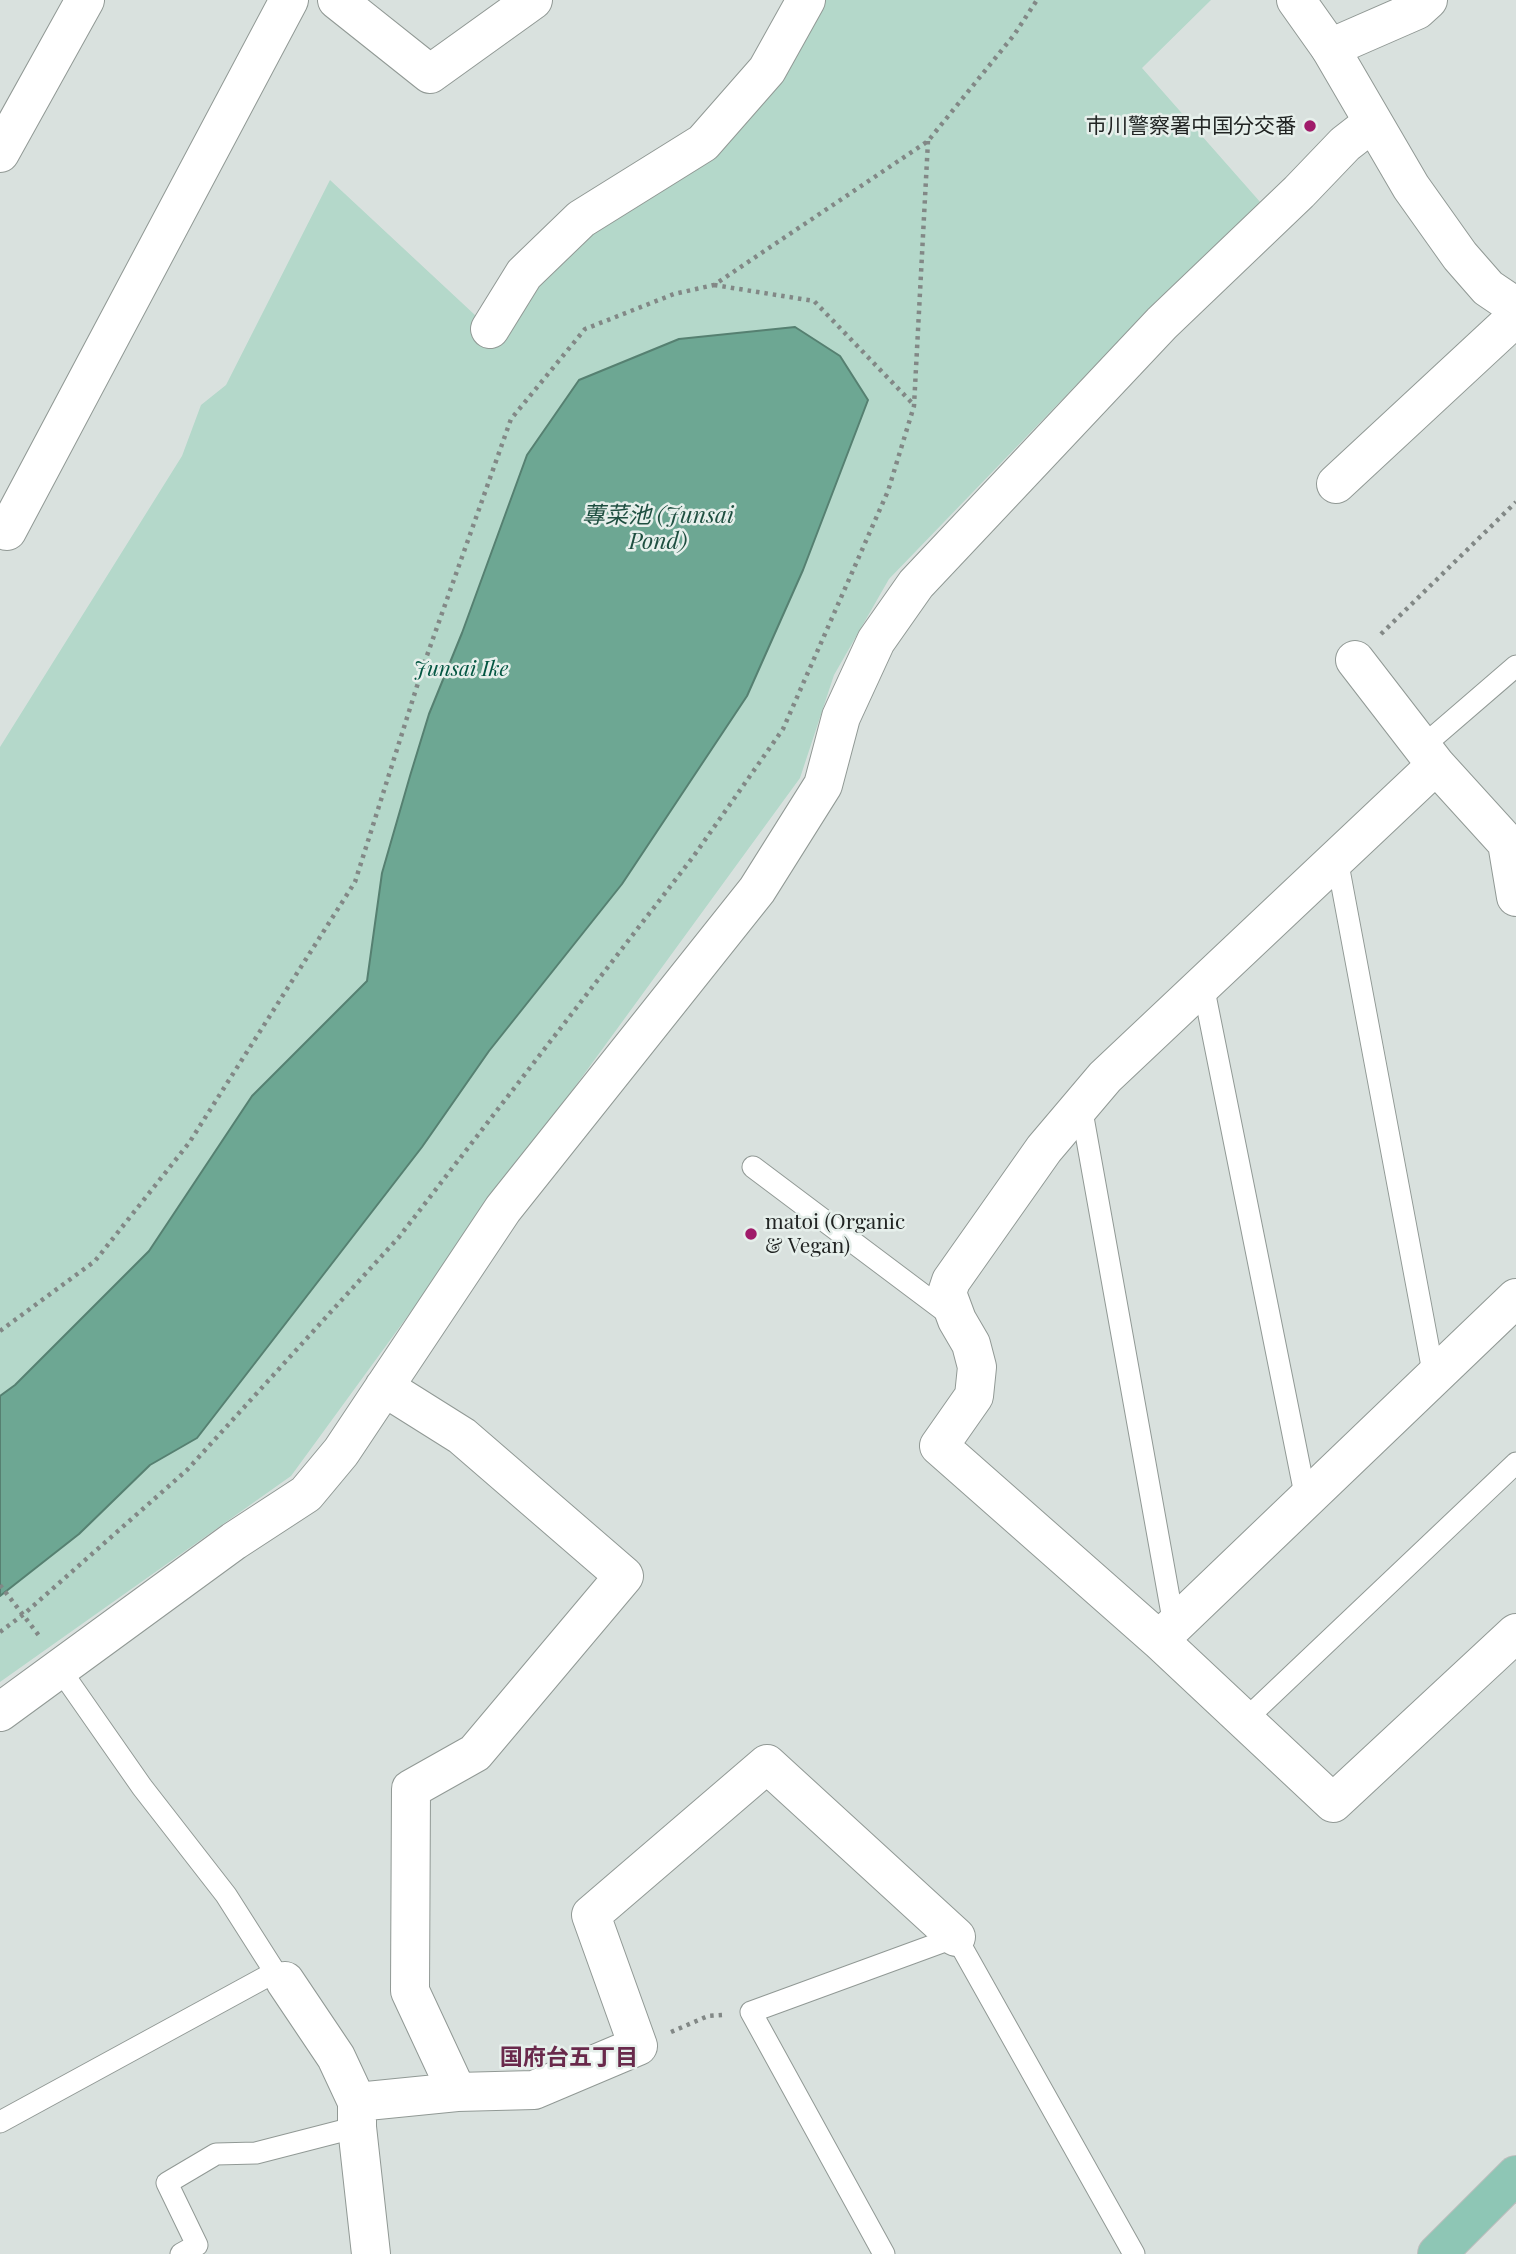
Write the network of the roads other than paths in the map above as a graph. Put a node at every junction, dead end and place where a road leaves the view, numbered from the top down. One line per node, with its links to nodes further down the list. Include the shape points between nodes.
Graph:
1 (85, 0): 10 (street)
2 (289, 0): 15 (street, via 7,531)
3 (337, 0): 4 (street, via 430,74)
4 (533, 0)
5 (806, 0): 13 (street, via 768,69 703,143 582,219 524,274)
6 (1296, 0): 8 (street)
7 (1428, 0): 8 (street, via 1417,10)
8 (1330, 48): 9 (street)
9 (1372, 123): 11 (street, via 1460,257 1488,288); 28 (street, via 1162,323 916,584 876,641 841,717 823,785 757,890 503,1209)
10 (0, 153)
11 (1516, 307)
12 (1516, 317): 14 (street)
13 (490, 329)
14 (1336, 484)
15 (0, 527)
16 (1355, 660): 18 (street)
17 (1516, 666): 18 (lane)
18 (1429, 756): 19 (street); 20 (street)
19 (1511, 848): 21 (street)
20 (1337, 859): 22 (street); 27 (lane)
21 (1516, 897)
22 (1203, 985): 23 (street, via 1105,1077); 30 (lane)
23 (1081, 1106): 26 (street, via 1044,1149 951,1282 947,1293); 31 (lane)
24 (753, 1167): 26 (lane)
25 (1516, 1298): 27 (street)
26 (957, 1320): 31 (street, via 977,1367 974,1396 939,1446)
27 (1434, 1377): 30 (street)
28 (384, 1387): 33 (street, via 341,1452 306,1494); 38 (street, via 462,1436 624,1576 475,1753 411,1789 410,1991)
29 (1516, 1463): 35 (lane)
30 (1306, 1499): 31 (street)
31 (1166, 1632): 35 (street)
32 (1516, 1633): 35 (street, via 1333,1803)
33 (59, 1668): 34 (street); 37 (lane)
34 (0, 1712)
35 (1246, 1719)
36 (956, 1937): 38 (street, via 767,1764 592,1915 638,2046 534,2090); 44 (lane, via 751,2012); 45 (lane)
37 (280, 1976): 39 (street, via 336,2057); 40 (lane)
38 (457, 2092): 39 (street)
39 (357, 2115): 42 (lane, via 256,2153 216,2154 167,2183); 43 (street)
40 (0, 2122)
41 (1516, 2175): 46 (main road)
42 (193, 2251)
43 (371, 2254)
44 (884, 2254)
45 (1134, 2254)
46 (1437, 2254)

